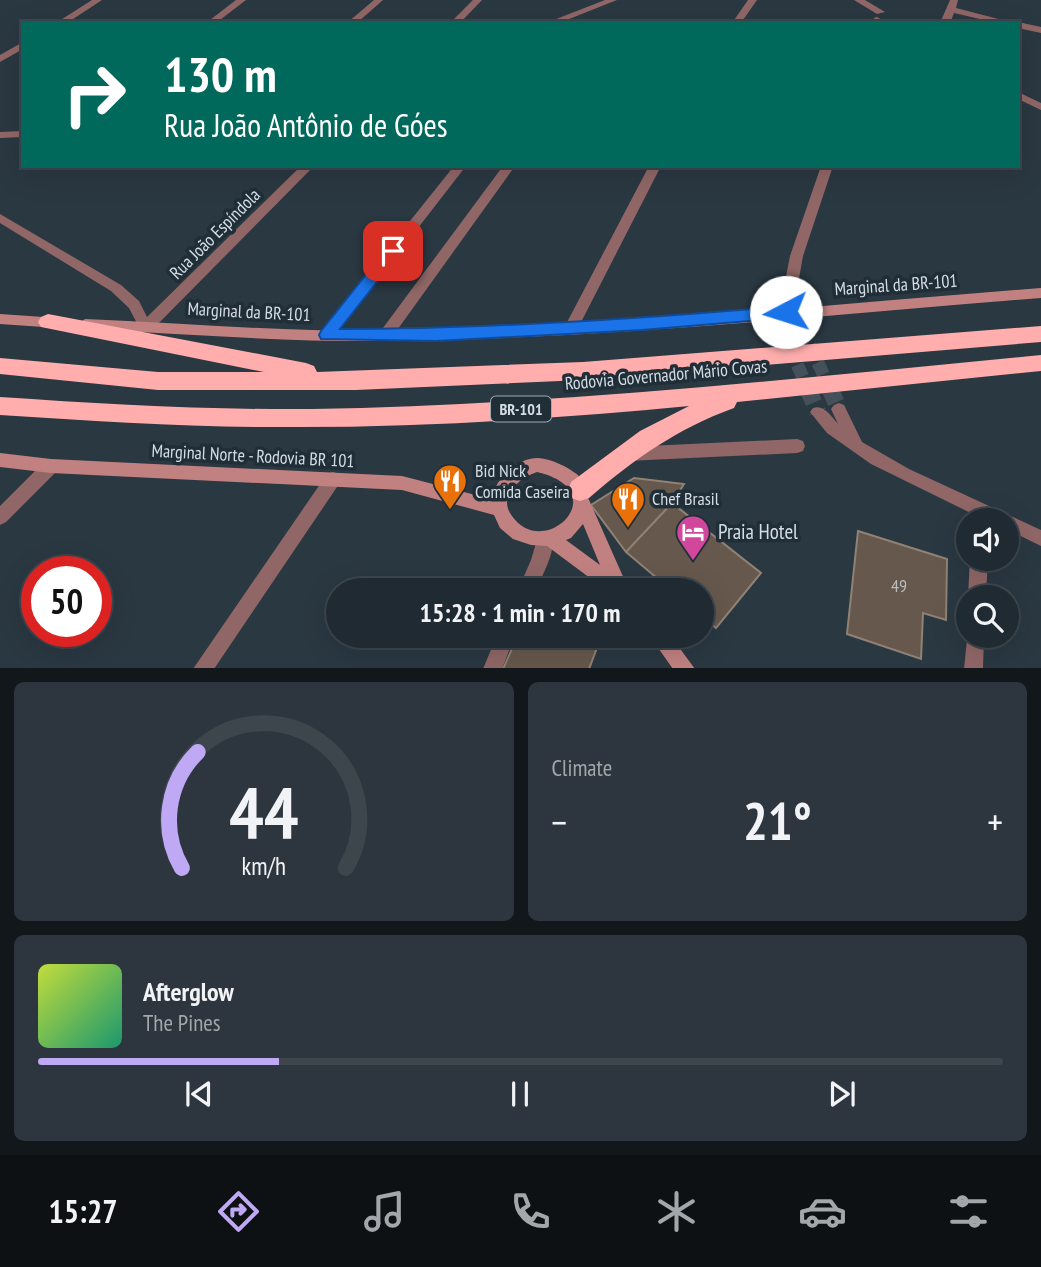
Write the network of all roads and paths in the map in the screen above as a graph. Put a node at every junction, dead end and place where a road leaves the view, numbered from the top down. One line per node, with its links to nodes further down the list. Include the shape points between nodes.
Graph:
1 (98, 0): 11 (street)
2 (242, 0): 12 (street)
3 (379, 0): 13 (street)
4 (478, 0): 14 (street)
5 (613, 0): 15 (street)
6 (753, 0): 16 (street)
7 (858, 0): 10 (street)
8 (884, 0): 10 (street)
9 (952, 5): 17 (street)
10 (879, 19)
11 (63, 21)
12 (213, 21)
13 (353, 21)
14 (456, 21)
15 (555, 21)
16 (737, 21)
17 (1004, 21)
18 (1020, 25): 19 (street)
19 (1041, 30)
20 (21, 46): 21 (street)
21 (0, 58)
22 (1020, 96): 23 (street)
23 (1041, 107)
24 (21, 134): 25 (street)
25 (0, 135)
26 (306, 168): 36 (street, Rua João Espíndola)
27 (458, 168): 41 (street)
28 (508, 168): 42 (street)
29 (654, 168): 37 (street)
30 (826, 168): 33 (street, via 794,265)
31 (0, 218): 36 (street, via 116,288 134,305)
32 (1041, 293): 33 (main road, Marginal da BR-101)
33 (786, 312): 37 (main road, Marginal da BR-101); 38 (street); 39 (street)
34 (0, 319): 35 (main road, Marginal da BR-101)
35 (48, 322): 36 (main road, Marginal da BR-101); 45 (highway)
36 (146, 327): 41 (main road, Marginal da BR-101)
37 (571, 328): 42 (main road, Marginal da BR-101)
38 (802, 328)
39 (782, 330)
40 (1041, 334): 45 (highway, Rodovia Governador Mário Covas / BR-101, via 583,371)
41 (327, 335): 42 (main road, Marginal da BR-101)
42 (385, 336)
43 (1041, 363): 46 (highway, Rodovia Governador Mário Covas / BR-101)
44 (0, 366): 45 (highway, Rodovia Governador Mário Covas / BR-101, via 192,382)
45 (356, 382)
46 (771, 389): 47 (highway, Rodovia Governador Mário Covas / BR-101, via 497,411 314,418 199,418); 52 (highway, via 700,410)
47 (0, 406)
48 (839, 409): 50 (street)
49 (818, 412): 50 (street)
50 (856, 445): 57 (street)
51 (797, 446): 52 (street)
52 (623, 454): 56 (highway)
53 (0, 460): 54 (main road, Marginal Norte - Rodovia BR 101)
54 (51, 466): 55 (main road, Marginal Norte - Rodovia BR 101); 59 (street)
55 (333, 479): 58 (main road, Marginal Norte - Rodovia BR 101, via 402,483); 67 (street)
56 (581, 497): 58 (main road, via 573,479 563,471 537,465 512,474 499,496); 61 (main road, via 580,515 573,526); 61 (main road, via 620,590)
57 (970, 508)
58 (500, 509): 61 (main road, via 511,528 533,538)
59 (0, 517)
60 (1019, 527): 62 (street)
61 (548, 538): 63 (street)
62 (1041, 538)
63 (532, 578)
64 (500, 648): 68 (street)
65 (669, 648): 69 (main road)
66 (974, 648): 70 (street)
67 (202, 668)
68 (492, 668)
69 (686, 668)
70 (973, 668)

